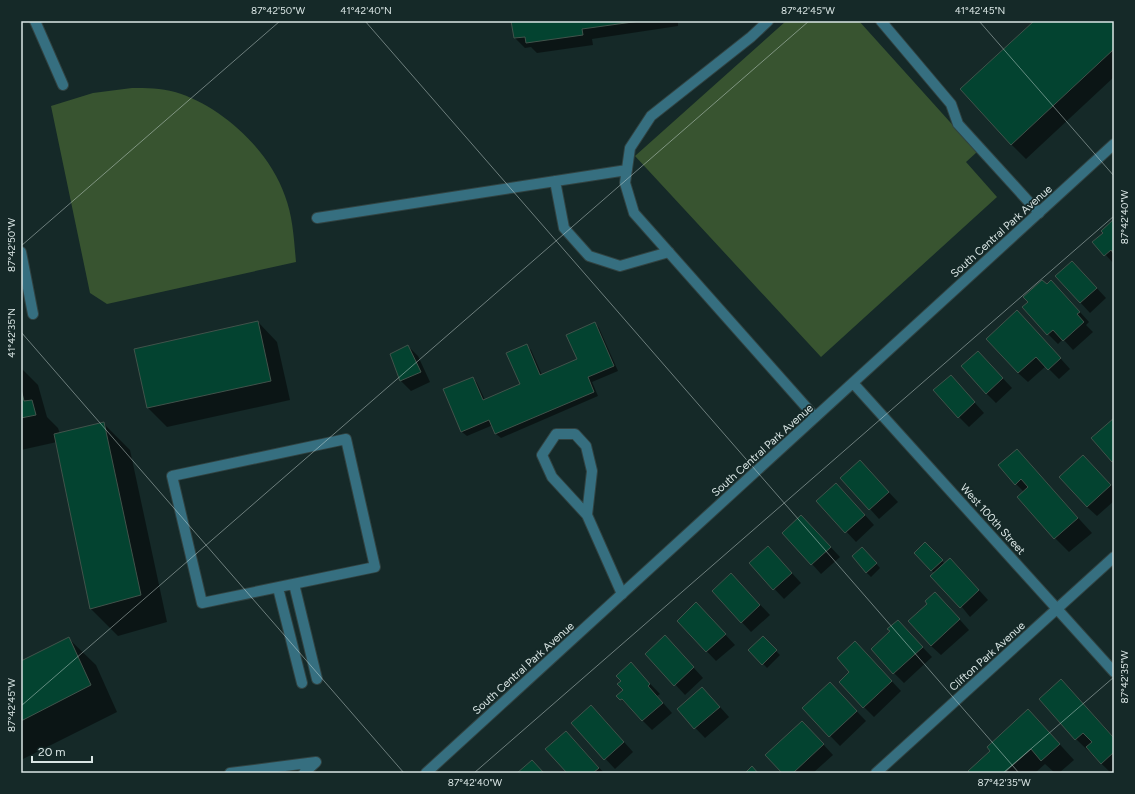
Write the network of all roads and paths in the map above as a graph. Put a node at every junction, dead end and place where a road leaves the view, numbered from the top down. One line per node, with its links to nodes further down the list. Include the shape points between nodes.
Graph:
1 (35, 21): 4 (street)
2 (768, 21): 6 (street, via 652,116 630,148)
3 (881, 21): 8 (street, via 951,104 958,124)
4 (63, 85)
5 (1114, 144): 8 (street, South Central Park Avenue)
6 (627, 170): 7 (street); 11 (street, via 625,183 634,213)
7 (555, 181): 9 (street); 11 (street, via 564,228 589,256 620,266)
8 (1039, 213): 13 (street, South Central Park Avenue)
9 (317, 218)
10 (21, 252): 12 (street)
11 (669, 252): 14 (street)
12 (33, 314)
13 (853, 382): 14 (street, South Central Park Avenue); 20 (street, West 100th Street)
14 (815, 417): 19 (street, South Central Park Avenue)
15 (587, 515): 15 (street, via 552,477 542,455 556,434 575,434 586,446 592,471); 19 (street)
16 (1114, 557): 20 (street, Clifton Park Avenue)
17 (294, 584): 18 (street); 18 (street, via 375,567 346,439 172,476 202,603); 22 (street)
18 (278, 588): 23 (street)
19 (622, 594): 26 (street, South Central Park Avenue)
20 (1058, 609): 21 (street, West 100th Street); 27 (street, Clifton Park Avenue)
21 (1114, 672)
22 (316, 679)
23 (302, 682)
24 (230, 773): 25 (street, via 316,762)
25 (304, 773)
26 (426, 773)
27 (876, 773)

